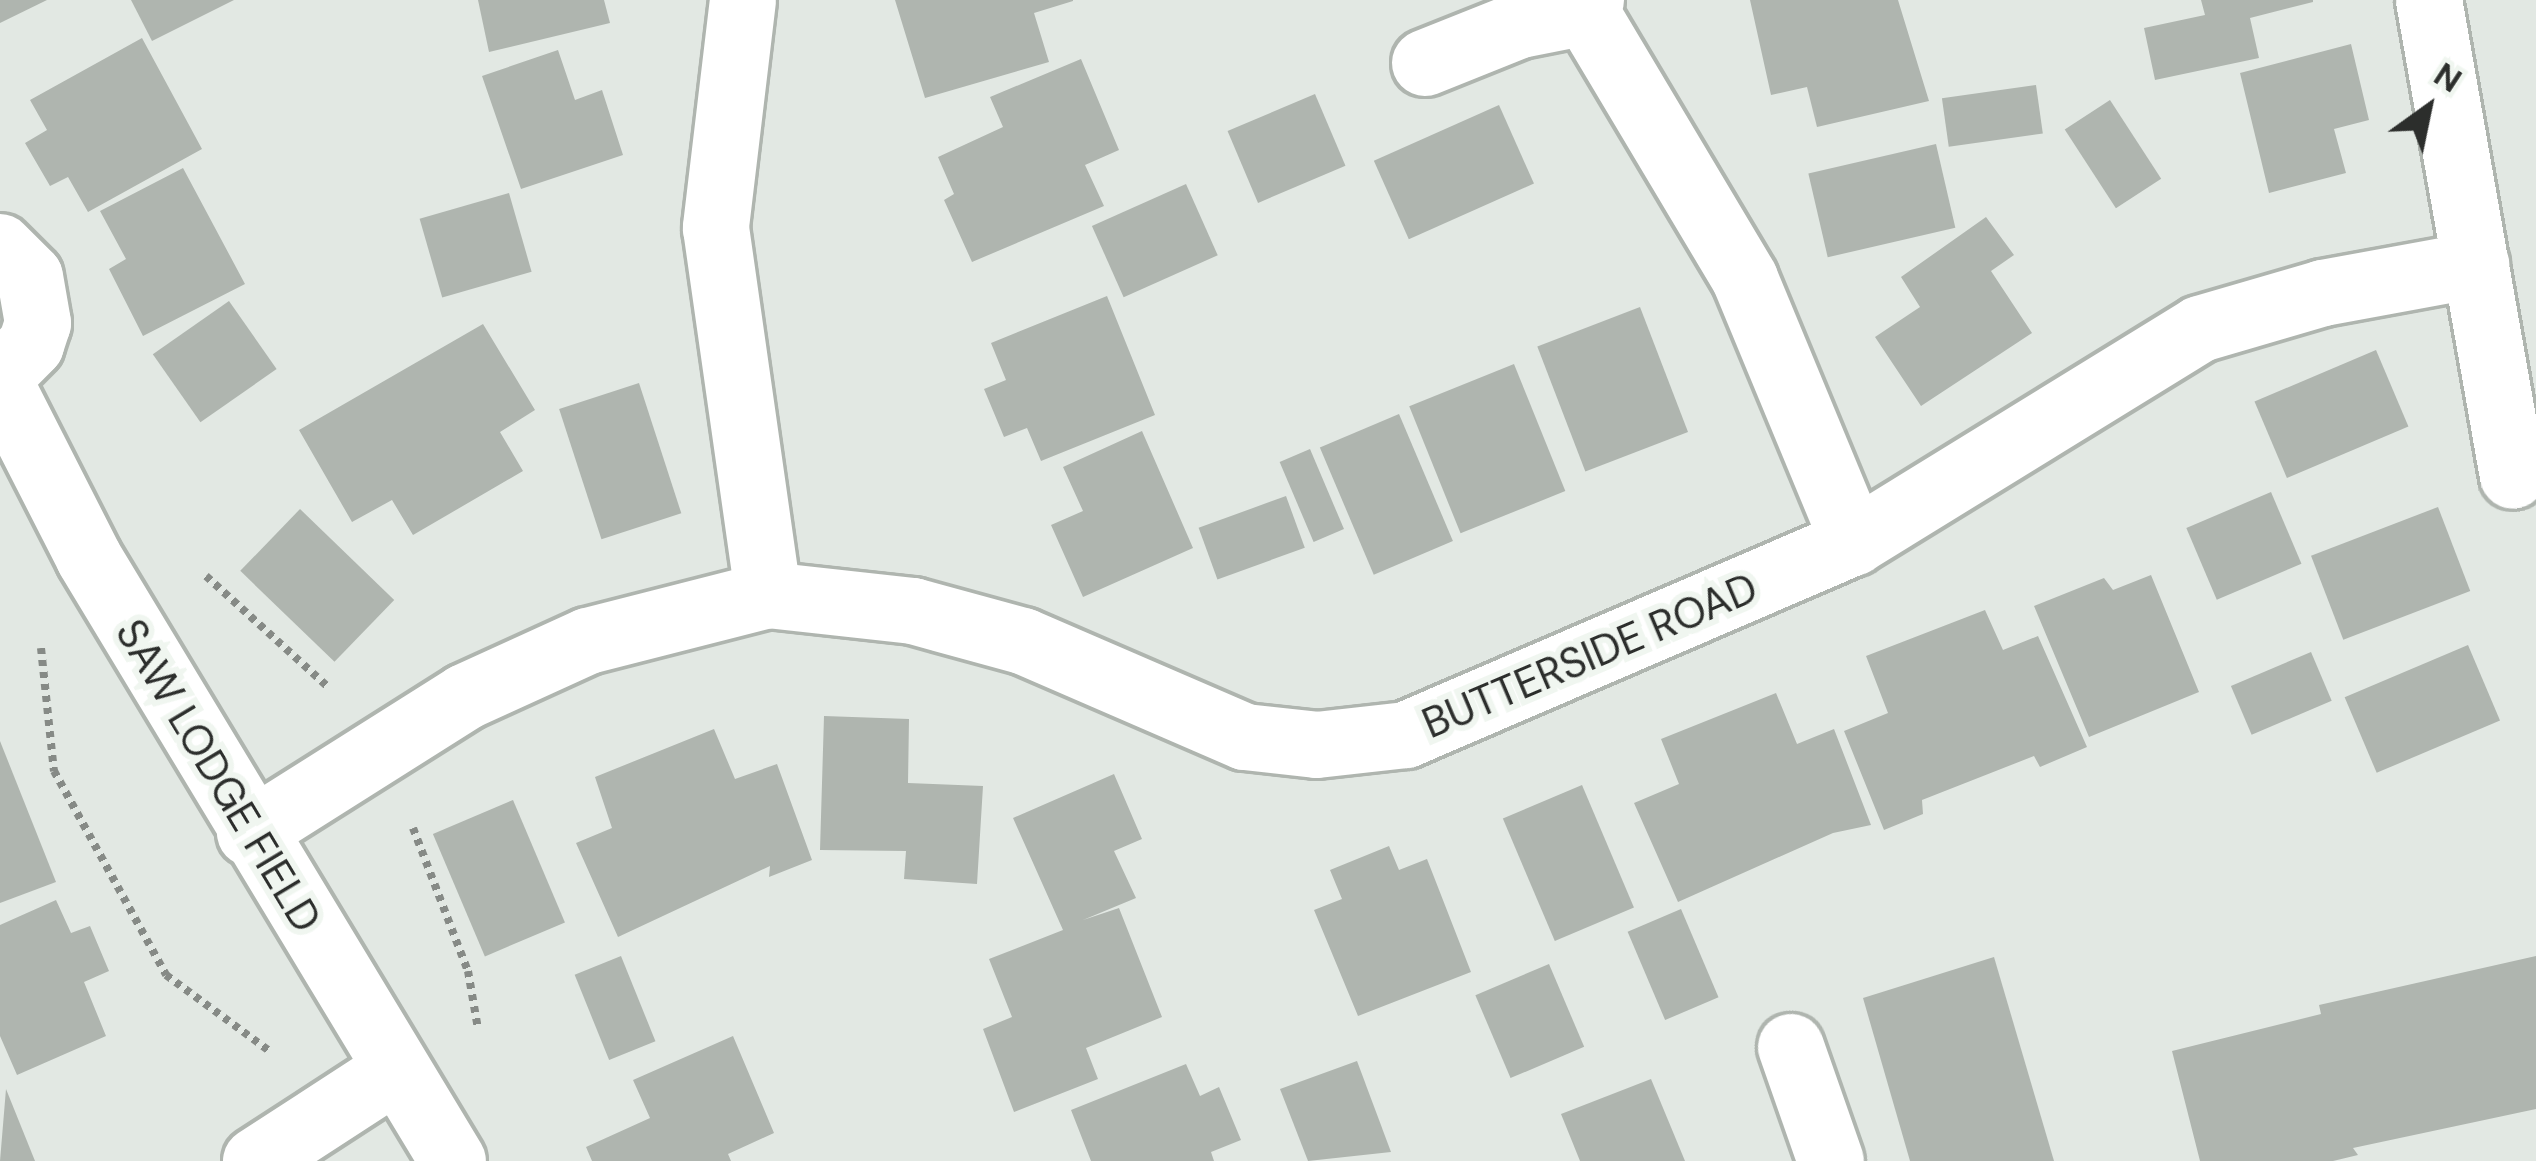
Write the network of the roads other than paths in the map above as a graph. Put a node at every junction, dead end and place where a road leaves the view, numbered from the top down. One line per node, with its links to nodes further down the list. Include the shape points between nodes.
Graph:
1 (743, 0): 10 (street, via 716,228)
2 (2429, 0): 6 (street)
3 (1588, 6): 4 (street); 9 (street, via 1745,279)
4 (1425, 63)
5 (0, 248): 7 (street, SAW LODGE FIELD, via 30,277 38,323 31,345)
6 (2476, 265): 8 (street); 9 (street, BUTTERSIDE ROAD, via 2324,292 2200,329)
7 (0, 380): 11 (street, SAW LODGE FIELD, via 89,558)
8 (2513, 476)
9 (1854, 542): 10 (street, BUTTERSIDE ROAD, via 1406,735 1317,745 1245,737 1023,641 913,611)
10 (768, 595): 11 (street, BUTTERSIDE ROAD, via 588,641 465,697)
11 (250, 833): 13 (street, SAW LODGE FIELD)
12 (1791, 1047): 16 (street)
13 (396, 1070): 14 (street); 15 (street, SAW LODGE FIELD)
14 (256, 1161)
15 (453, 1161)
16 (1831, 1161)

